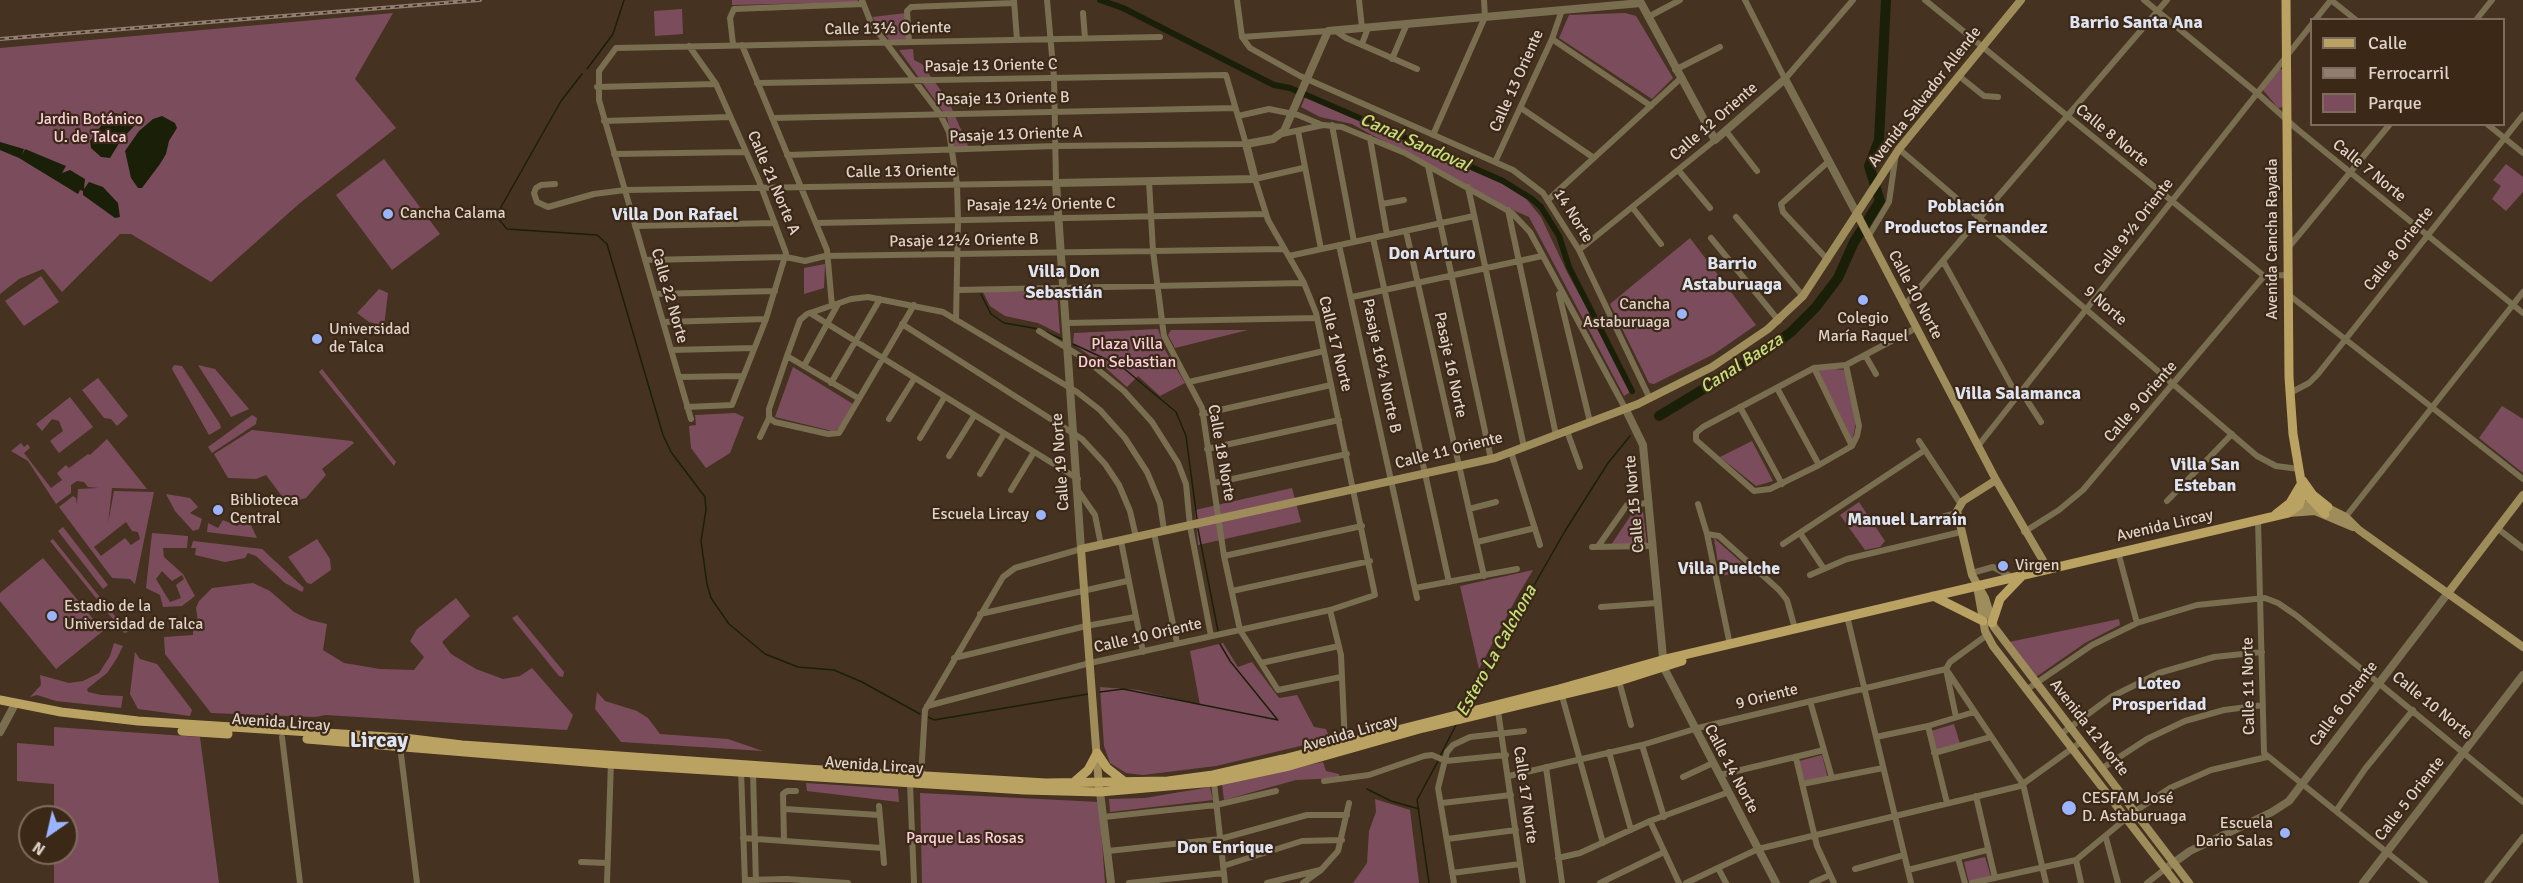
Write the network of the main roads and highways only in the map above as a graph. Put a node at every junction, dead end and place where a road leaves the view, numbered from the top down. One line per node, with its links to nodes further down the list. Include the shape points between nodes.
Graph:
1 (2021, 0): 3 (main road, Avenida Salvador Allende, via 1898,151)
2 (2286, 0): 4 (main road, Avenida Cancha Rayada, via 2290,393)
3 (1858, 218): 5 (main road, Calle 10 Norte); 12 (main road, Calle 11 Oriente, via 1803,296 1779,321 1725,359 1626,410 1491,459)
4 (2300, 473): 6 (main road, Avenida Cancha Rayada); 10 (main road, via 2298,492); 11 (main road)
5 (1996, 480): 13 (main road, Calle 10 Norte); 15 (main road, Avenida 12 Norte, via 1958,508)
6 (2302, 488): 8 (main road); 9 (main road, Avenida Cancha Rayada)
7 (2523, 495): 16 (main road, Calle 6 Oriente)
8 (2313, 503): 9 (main road); 11 (main road)
9 (2299, 505): 10 (main road)
10 (2286, 511): 11 (main road); 13 (main road, Avenida Lircay)
11 (2327, 511): 16 (main road)
12 (1082, 549): 26 (main road, Calle 19 Norte)
13 (2048, 569): 14 (main road, Avenida Lircay)
14 (2024, 574): 15 (main road, Avenida Lircay); 18 (main road, via 2000,599)
15 (1977, 585): 17 (main road, Avenida Lircay); 18 (main road, Avenida 12 Norte)
16 (2448, 593): 19 (main road)
17 (1932, 596): 18 (main road); 20 (main road, Avenida Lircay)
18 (1987, 622): 31 (main road, Avenida 12 Norte, via 2134,812); 31 (main road, Avenida 12 Norte, via 1987,635 2026,690)
19 (2523, 647)
20 (1663, 664): 23 (main road, Avenida Lircay); 23 (main road, Avenida Lircay, via 1562,696)
21 (0, 700): 24 (main road, Avenida Lircay, via 138,721)
22 (0, 705): 24 (main road, Avenida Lircay, via 109,724)
23 (1469, 714): 25 (main road, Avenida Lircay)
24 (402, 742): 27 (main road, Avenida Lircay)
25 (1346, 747): 28 (main road, Avenida Lircay, via 1213,775); 30 (main road, Avenida Lircay, via 1214,782)
26 (1097, 753): 28 (main road, via 1107,768); 29 (main road, via 1088,770); 30 (main road, Calle 19 Norte)
27 (741, 768): 29 (main road, Avenida Lircay); 30 (main road, Avenida Lircay, via 910,783)
28 (1125, 782): 30 (main road, Avenida Lircay)
29 (1072, 784): 30 (main road, Avenida Lircay)
30 (1099, 788)
31 (2169, 866): 32 (main road, Avenida 12 Norte); 33 (main road, Avenida 12 Norte)
32 (2176, 883)
33 (2189, 883)

